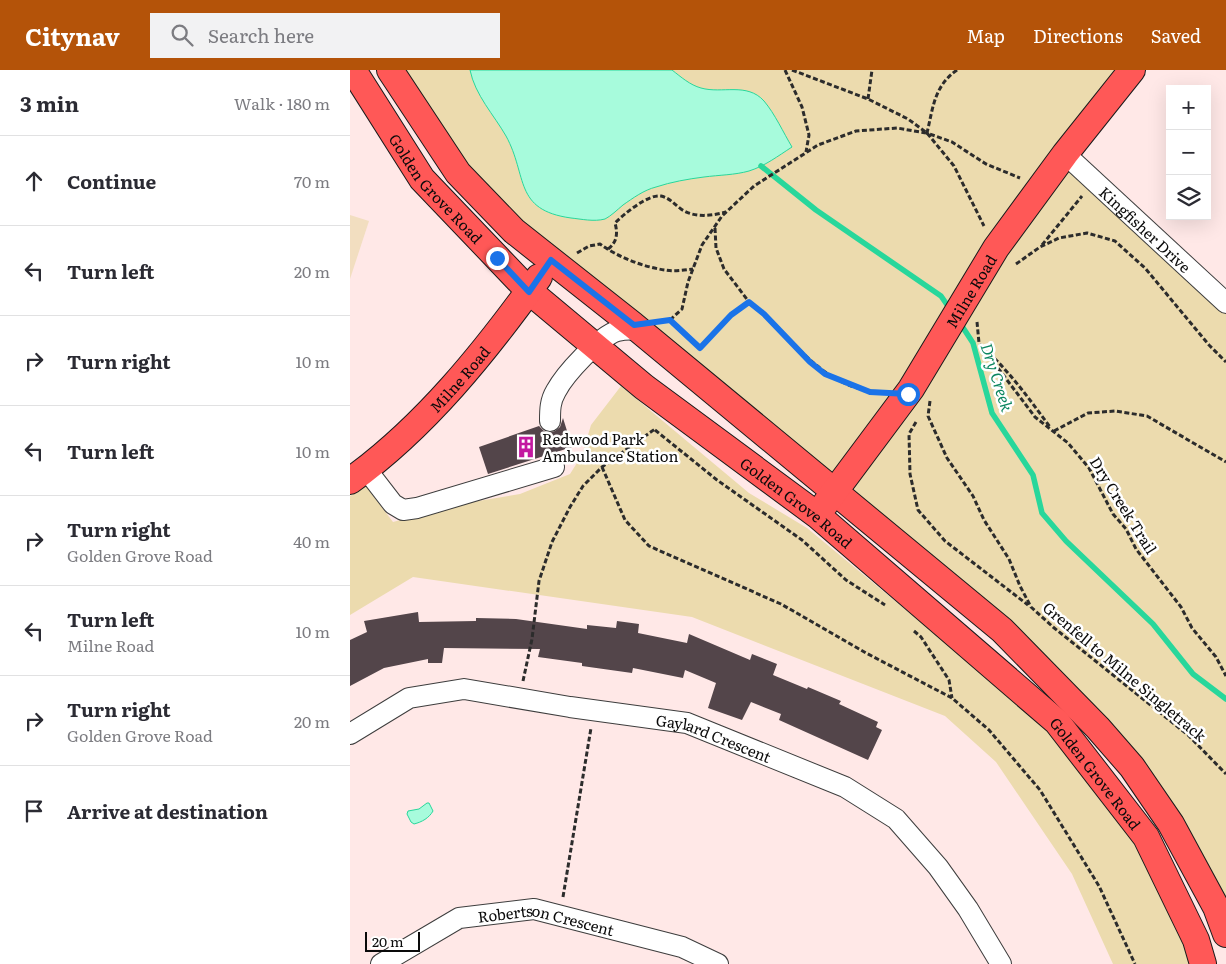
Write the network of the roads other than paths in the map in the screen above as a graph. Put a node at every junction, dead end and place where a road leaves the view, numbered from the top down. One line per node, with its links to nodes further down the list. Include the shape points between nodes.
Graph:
1 (354, 70): 6 (main road, Golden Grove Road, via 422,179)
2 (390, 70): 5 (main road, Golden Grove Road, via 458,173 514,231)
3 (1132, 70): 4 (main road, Milne Road)
4 (1065, 154): 7 (street, Kingfisher Drive); 13 (main road, Milne Road, via 1040,188 1006,256 970,313 948,328 915,403)
5 (561, 258): 6 (main road, Milne Road); 8 (main road, Golden Grove Road)
6 (529, 292): 9 (main road, Golden Grove Road); 12 (main road, Milne Road, via 450,389 403,439)
7 (1226, 303)
8 (637, 327): 9 (street, via 616,331); 13 (main road, Golden Grove Road)
9 (594, 346): 10 (street, via 556,391 550,404); 14 (main road, Golden Grove Road)
10 (550, 421)
11 (554, 467): 12 (street, via 403,510)
12 (358, 475)
13 (834, 492): 14 (main road, Milne Road); 16 (main road, Golden Grove Road, via 1002,630 1098,728 1132,767 1172,824 1216,907)
14 (817, 515): 20 (main road, Golden Grove Road, via 1057,722 1146,837 1196,940)
15 (350, 734): 19 (street, Gaylard Crescent, via 409,698 464,690 687,723 845,787 896,819 938,867)
16 (1226, 934)
17 (381, 964): 18 (street, Robertson Crescent, via 459,918 534,909 682,947)
18 (718, 964)
19 (1001, 964)
20 (1203, 964)

